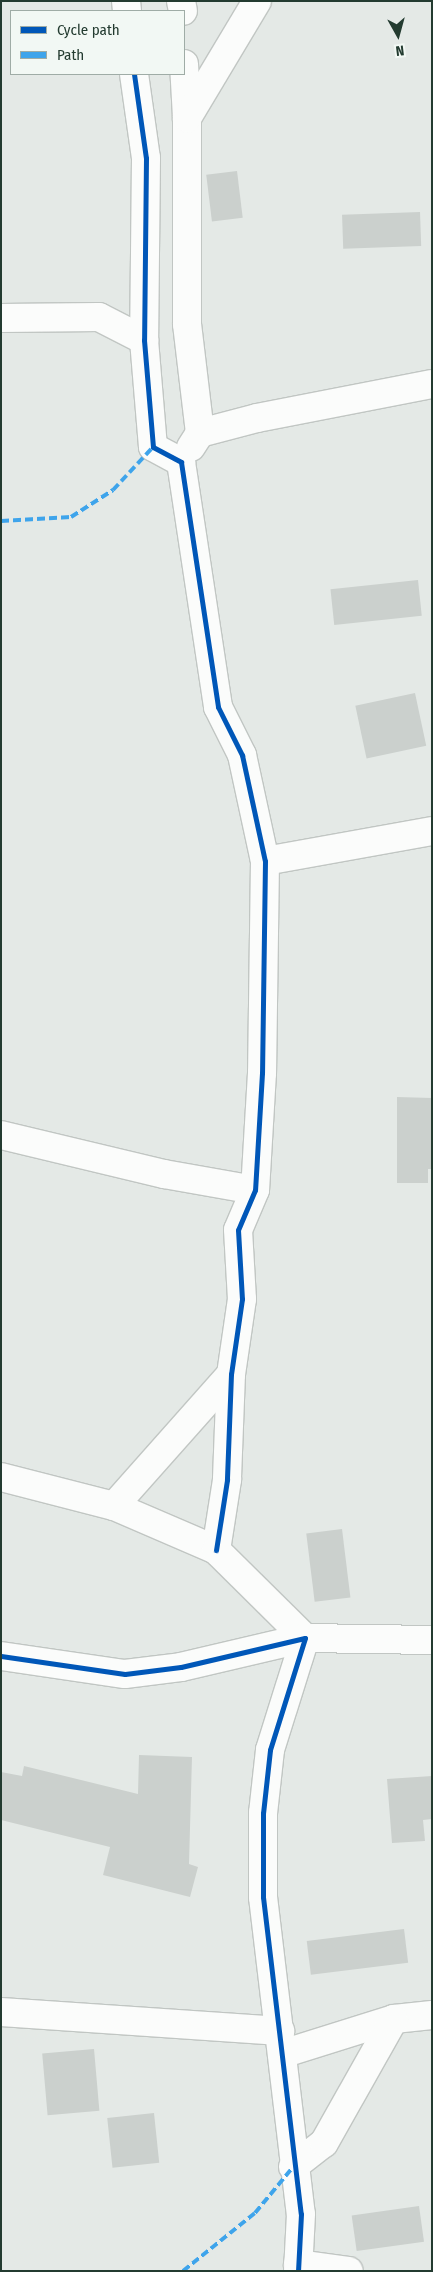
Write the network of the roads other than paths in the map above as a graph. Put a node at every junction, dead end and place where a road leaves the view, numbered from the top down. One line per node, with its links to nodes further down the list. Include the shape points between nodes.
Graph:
1 (257, 1): 4 (street)
2 (134, 75): 6 (street, via 146,158)
3 (185, 75): 4 (street)
4 (187, 118): 8 (street, via 187,324)
5 (1, 318): 6 (street, via 100,317)
6 (144, 340): 9 (street, via 153,446)
7 (432, 384): 8 (street)
8 (200, 433): 9 (street)
9 (181, 462): 11 (street, via 218,707 242,755)
10 (432, 831): 11 (street)
11 (265, 861): 13 (street, via 262,1073)
12 (1, 1135): 13 (street, via 164,1174)
13 (255, 1190): 14 (street, via 238,1230 242,1299)
14 (231, 1374): 16 (street); 17 (street, via 227,1480)
15 (1, 1477): 16 (street)
16 (114, 1506): 17 (street)
17 (216, 1550): 18 (street)
18 (305, 1638): 19 (street); 20 (street, via 181,1667 125,1674); 24 (street, via 270,1750 263,1813 263,1897)
19 (432, 1640)
20 (1, 1656)
21 (1, 2012): 24 (street)
22 (432, 2015): 23 (street)
23 (394, 2019): 24 (street); 25 (street, via 324,2143)
24 (281, 2042): 25 (street)
25 (294, 2167): 26 (street, via 301,2214)
26 (298, 2267): 27 (street)
27 (349, 2271)

